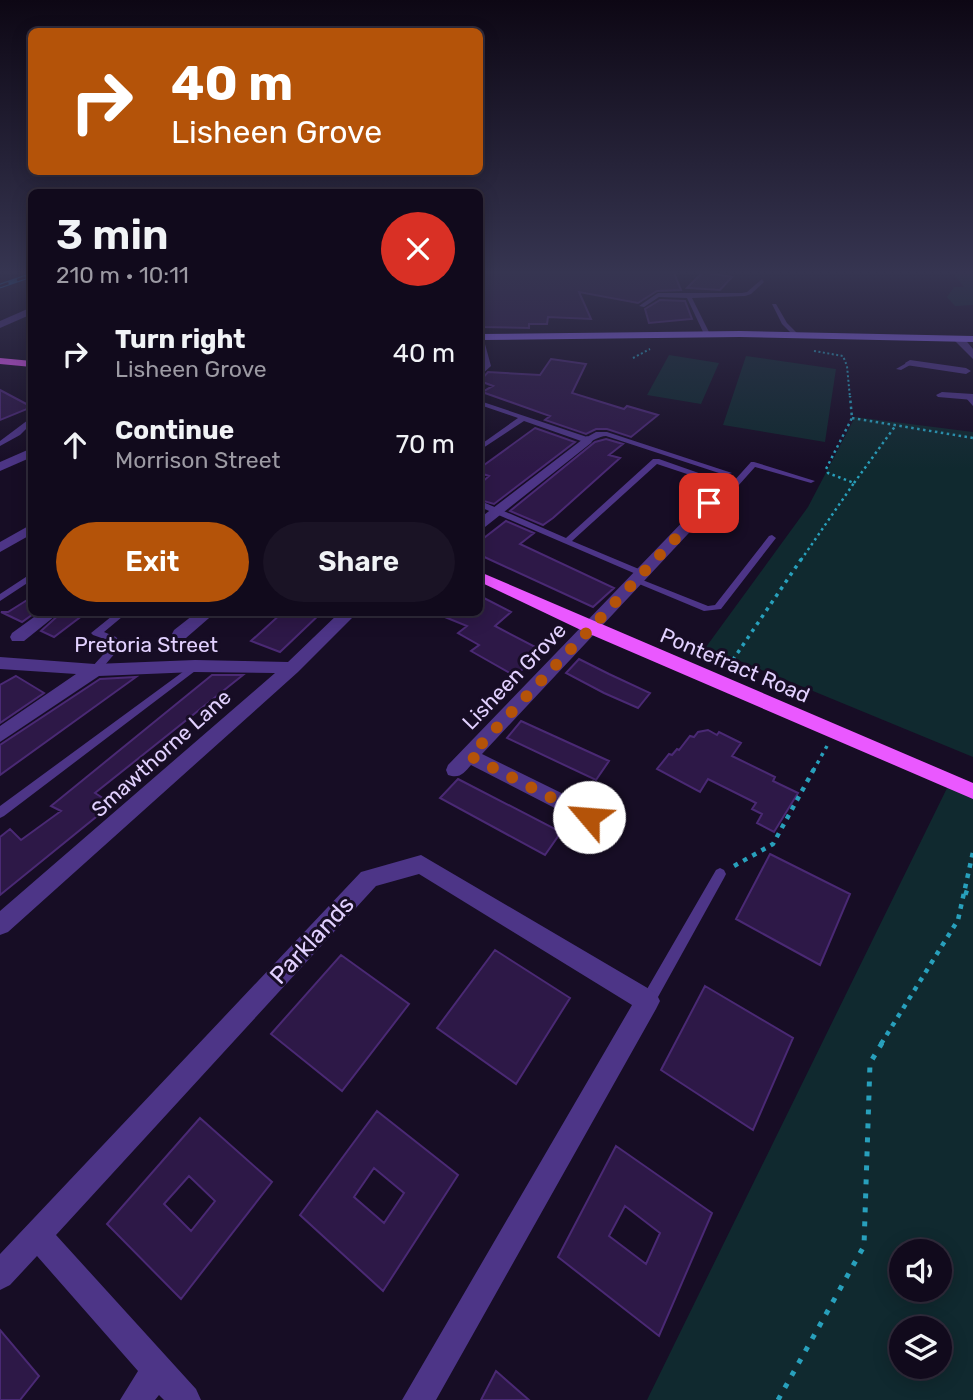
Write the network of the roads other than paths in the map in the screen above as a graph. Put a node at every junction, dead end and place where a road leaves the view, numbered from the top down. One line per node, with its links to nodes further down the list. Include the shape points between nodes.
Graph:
1 (936, 338): 2 (street)
2 (958, 339): 3 (street); 4 (street)
3 (973, 339)
4 (973, 356)
5 (28, 357): 6 (main road)
6 (1, 360): 7 (main road)
7 (28, 363)
8 (910, 363): 9 (lane); 10 (street)
9 (899, 369)
10 (970, 372)
11 (942, 394): 12 (street)
12 (971, 399)
13 (483, 403): 14 (lane)
14 (523, 418): 16 (lane); 18 (lane)
15 (28, 423): 17 (lane)
16 (587, 440): 21 (lane, via 607,434); 24 (street)
17 (0, 444)
18 (483, 446)
19 (28, 454): 20 (street)
20 (0, 467)
21 (727, 479): 22 (lane, via 735,484 754,464); 28 (lane, via 656,461); 31 (street, Lisheen Grove)
22 (811, 481)
23 (483, 505): 24 (lane)
24 (496, 511): 25 (street); 28 (lane)
25 (483, 522)
26 (28, 530): 29 (street)
27 (772, 538): 31 (lane, via 718,607 707,608)
28 (567, 541): 31 (lane)
29 (0, 548)
30 (483, 578): 38 (main road, Pontefract Road)
31 (640, 578): 38 (street, Lisheen Grove)
32 (28, 579): 33 (lane)
33 (0, 598)
34 (46, 616): 40 (street)
35 (119, 616): 44 (lane, via 96,633 117,645)
36 (203, 616): 39 (street)
37 (346, 616): 43 (street, Smawthorne Lane)
38 (591, 628): 46 (street, Lisheen Grove); 48 (main road, Pontefract Road)
39 (180, 634)
40 (18, 636)
41 (0, 663): 44 (street, Pretoria Street)
42 (195, 666): 43 (street, Pretoria Street); 44 (street, Pretoria Street); 49 (lane)
43 (292, 668): 52 (street, Smawthorne Lane)
44 (95, 670): 45 (street)
45 (0, 735)
46 (470, 756): 47 (street, Lisheen Grove); 50 (street, Lisheen Grove)
47 (455, 770)
48 (973, 791)
49 (0, 813)
50 (589, 817)
51 (720, 874): 53 (lane)
52 (0, 925)
53 (648, 1001): 54 (street, Parklands, via 421,864 369,878); 59 (street)
54 (37, 1235): 55 (street, Parklands); 56 (street)
55 (0, 1275)
56 (158, 1369): 57 (street); 58 (street)
57 (136, 1400)
58 (185, 1400)
59 (418, 1400)

